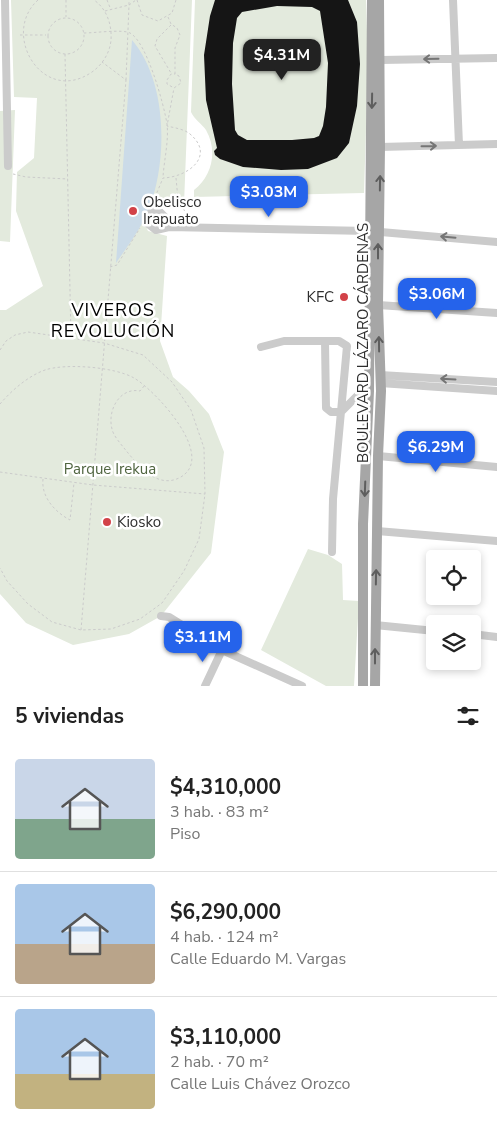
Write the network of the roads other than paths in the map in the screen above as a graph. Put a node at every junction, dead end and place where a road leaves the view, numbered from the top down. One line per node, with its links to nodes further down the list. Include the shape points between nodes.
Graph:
1 (5, 0): 8 (street)
2 (372, 0): 14 (main road, BOULEVARD LÁZARO CÁRDENAS, one-way to 14)
3 (379, 0): 7 (main road, BOULEVARD LÁZARO CÁRDENAS)
4 (454, 0): 5 (street)
5 (455, 58): 6 (street); 7 (street, one-way to 7); 10 (street)
6 (497, 58)
7 (380, 60): 11 (main road, BOULEVARD LÁZARO CÁRDENAS)
8 (3, 106): 12 (street)
9 (497, 144): 10 (street)
10 (458, 145): 11 (street, one-way to 10)
11 (380, 147): 14 (main road, BOULEVARD LÁZARO CÁRDENAS, one-way to 11)
12 (8, 166)
13 (169, 227): 14 (street)
14 (374, 231): 15 (street, one-way to 14); 16 (main road, BOULEVARD LÁZARO CÁRDENAS, one-way to 14); 22 (main road, BOULEVARD LÁZARO CÁRDENAS)
15 (497, 242)
16 (378, 305): 17 (street); 20 (main road, BOULEVARD LÁZARO CÁRDENAS, one-way to 16)
17 (497, 314)
18 (325, 341): 19 (street, via 284,342); 24 (street, via 326,408 331,412); 24 (street, via 339,341 347,346)
19 (261, 347)
20 (380, 379): 21 (street, one-way to 20); 23 (street); 25 (main road, BOULEVARD LÁZARO CÁRDENAS)
21 (497, 382)
22 (368, 385): 24 (street); 38 (main road, BOULEVARD LÁZARO CÁRDENAS, one-way to 38)
23 (497, 391)
24 (341, 412): 29 (street)
25 (378, 456): 26 (street); 27 (main road, BOULEVARD LÁZARO CÁRDENAS)
26 (497, 467)
27 (377, 531): 28 (street); 31 (main road, BOULEVARD LÁZARO CÁRDENAS, one-way to 27)
28 (497, 541)
29 (332, 552)
30 (161, 616): 35 (street, via 169,617)
31 (376, 625): 32 (street); 39 (main road, BOULEVARD LÁZARO CÁRDENAS, one-way to 31)
32 (426, 630)
33 (481, 635): 34 (street)
34 (497, 636)
35 (222, 650): 36 (street); 37 (street)
36 (205, 686)
37 (302, 686)
38 (363, 686)
39 (375, 686)

